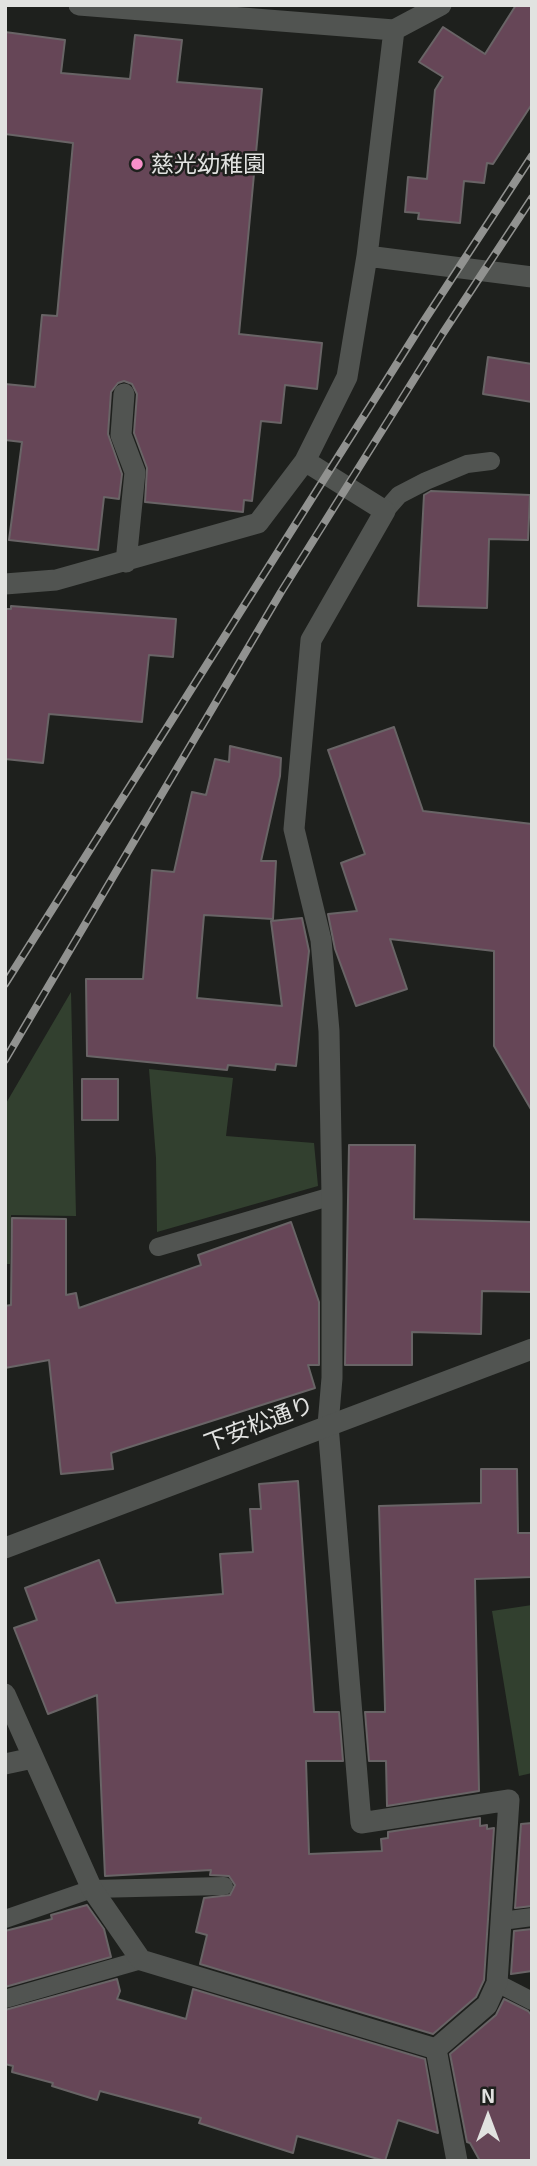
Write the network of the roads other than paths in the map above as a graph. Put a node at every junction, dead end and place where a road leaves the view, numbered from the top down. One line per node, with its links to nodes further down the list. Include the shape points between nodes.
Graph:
1 (79, 5): 3 (street)
2 (441, 5): 3 (street)
3 (394, 30): 4 (street)
4 (367, 256): 5 (street); 7 (street, via 347,377)
5 (532, 277)
6 (124, 394): 10 (street, via 121,435 135,472)
7 (305, 461): 9 (street); 10 (street, via 258,523)
8 (491, 461): 9 (lane, via 467,464 426,481 399,495)
9 (385, 511): 12 (street, via 311,639 294,829 321,940 329,1031)
10 (126, 562): 11 (street, via 56,580)
11 (5, 584)
12 (332, 1196): 13 (lane); 15 (street)
13 (158, 1247)
14 (532, 1349): 15 (street, 下安松通り)
15 (328, 1425): 16 (street, 下安松通り); 24 (street, via 361,1823 509,1800)
16 (5, 1548)
17 (5, 1694): 18 (street)
18 (33, 1758): 19 (street); 21 (street)
19 (5, 1765)
20 (224, 1886): 21 (lane)
21 (92, 1889): 23 (lane); 25 (street)
22 (532, 1917): 24 (lane)
23 (5, 1919)
24 (502, 1921): 26 (street)
25 (141, 1960): 27 (lane); 29 (street)
26 (497, 1983): 28 (lane); 29 (street, via 487,2005)
27 (5, 1999)
28 (532, 2001)
29 (436, 2049): 30 (street)
30 (457, 2161)

